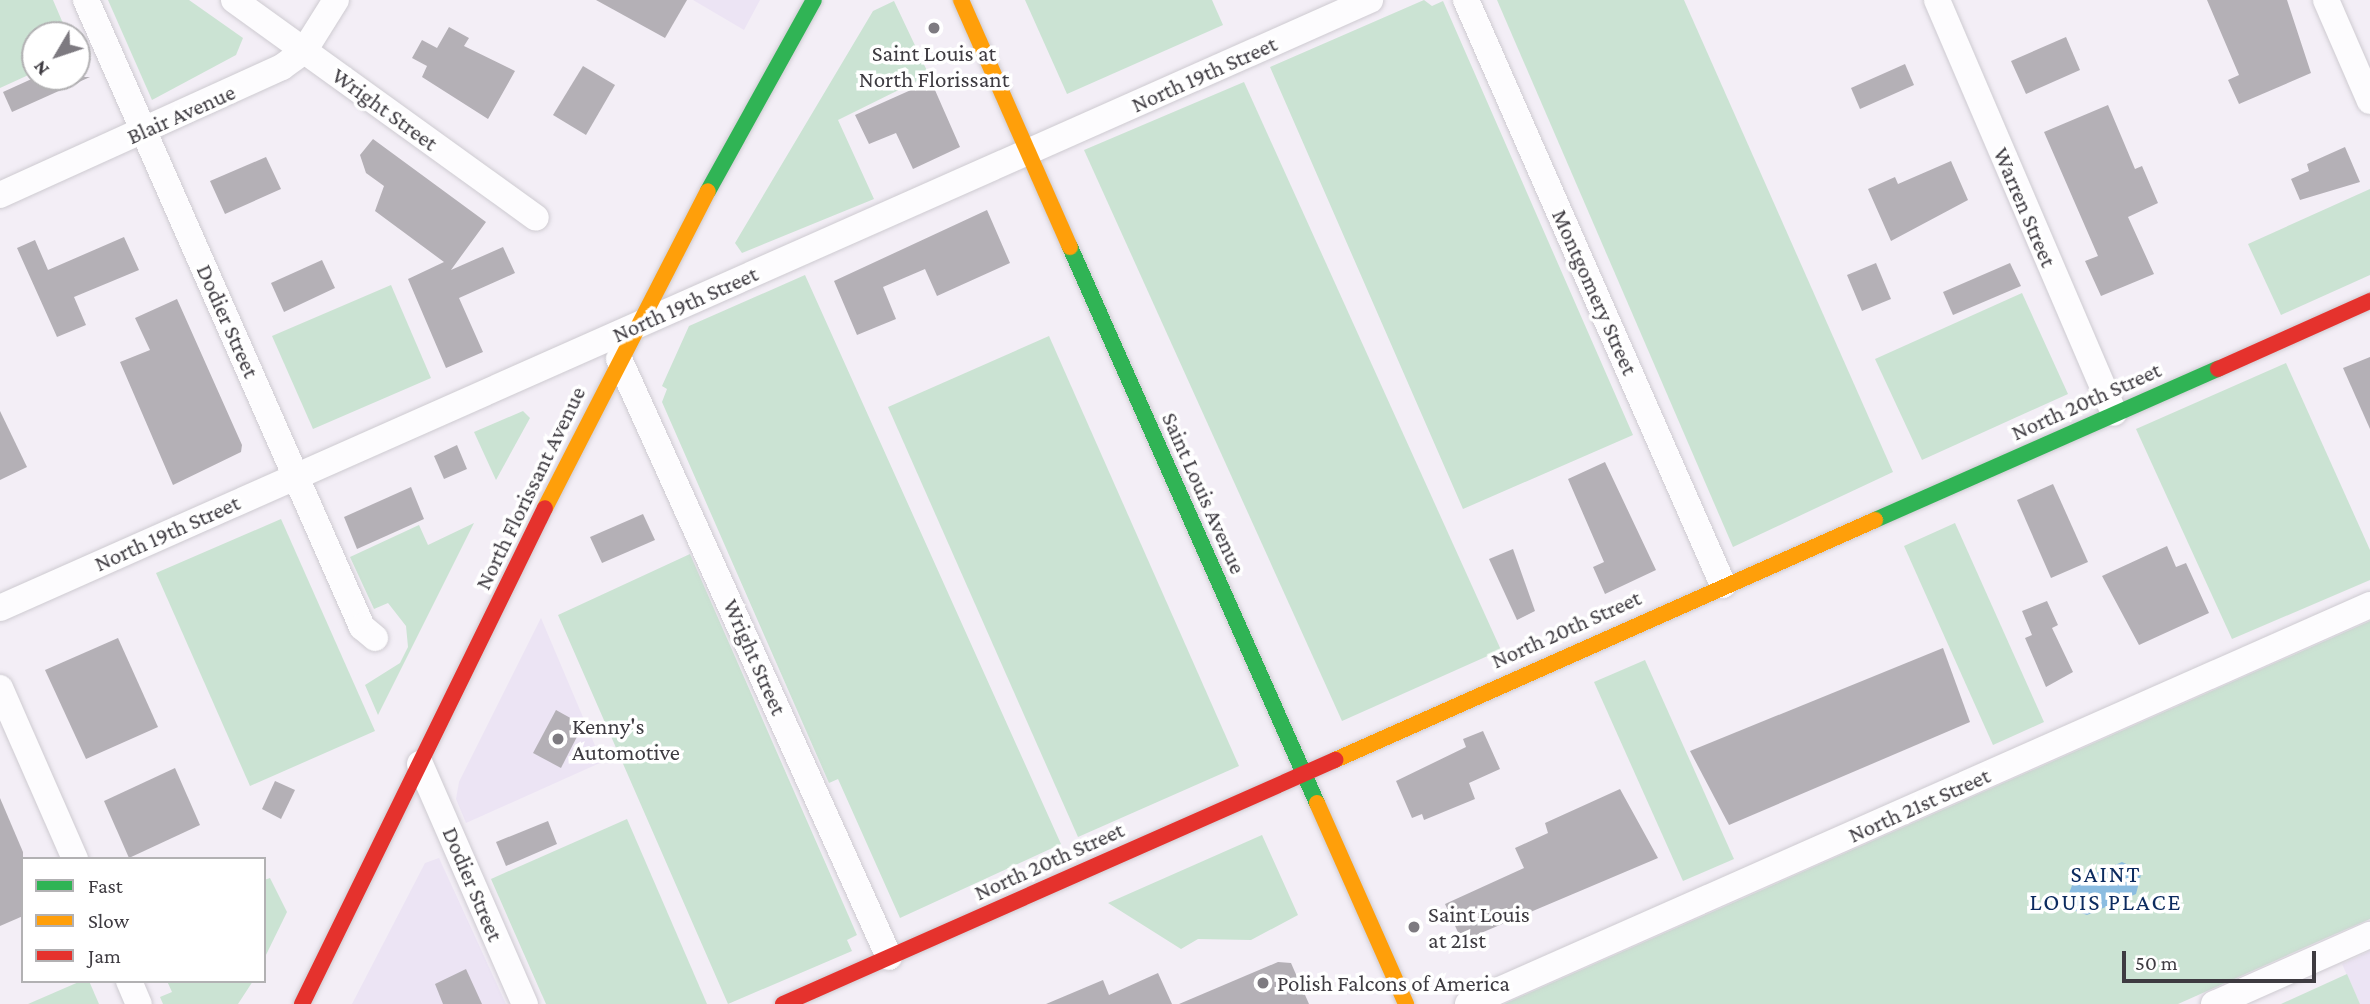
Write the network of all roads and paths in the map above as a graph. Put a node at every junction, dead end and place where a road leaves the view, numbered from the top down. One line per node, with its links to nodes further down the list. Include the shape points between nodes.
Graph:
1 (86, 0): 12 (street, Dodier Street)
2 (234, 0): 10 (street, Wright Street)
3 (336, 0): 10 (street, Blair Avenue)
4 (814, 0): 17 (street, North Florissant Avenue)
5 (961, 0): 13 (street, Saint Louis Avenue)
6 (1370, 0): 13 (street, North 19th Street)
7 (1466, 0): 21 (street, Montgomery Street)
8 (1937, 0): 19 (street, Warren Street)
9 (2326, 0): 11 (street)
10 (304, 51): 12 (street, Blair Avenue, via 261,78); 15 (street, Wright Street)
11 (2370, 101)
12 (145, 131): 14 (street, Blair Avenue); 20 (street, Dodier Street)
13 (1029, 152): 17 (street, North 19th Street); 27 (street, Saint Louis Avenue)
14 (0, 195)
15 (536, 218)
16 (2370, 301): 19 (street, North 20th Street)
17 (635, 326): 18 (street, North Florissant Avenue); 20 (street, North 19th Street)
18 (619, 359): 26 (street, North Florissant Avenue); 30 (street, Wright Street)
19 (2114, 413): 21 (street, North 20th Street)
20 (295, 475): 23 (street, North 19th Street); 24 (street, Dodier Street, via 362,627)
21 (1724, 585): 27 (street, North 20th Street)
22 (2370, 605): 37 (street, North 21st Street)
23 (0, 608)
24 (375, 638)
25 (0, 688): 28 (street)
26 (420, 764): 32 (street, North Florissant Avenue); 34 (street, Dodier Street)
27 (1304, 773): 30 (street, North 20th Street); 36 (street, Saint Louis Avenue)
28 (74, 857)
29 (2370, 935): 38 (street)
30 (889, 957): 35 (street, North 20th Street)
31 (130, 983): 33 (street)
32 (307, 1000)
33 (139, 1004)
34 (525, 1004)
35 (783, 1004)
36 (1406, 1004)
37 (1468, 1004)
38 (2214, 1004)

